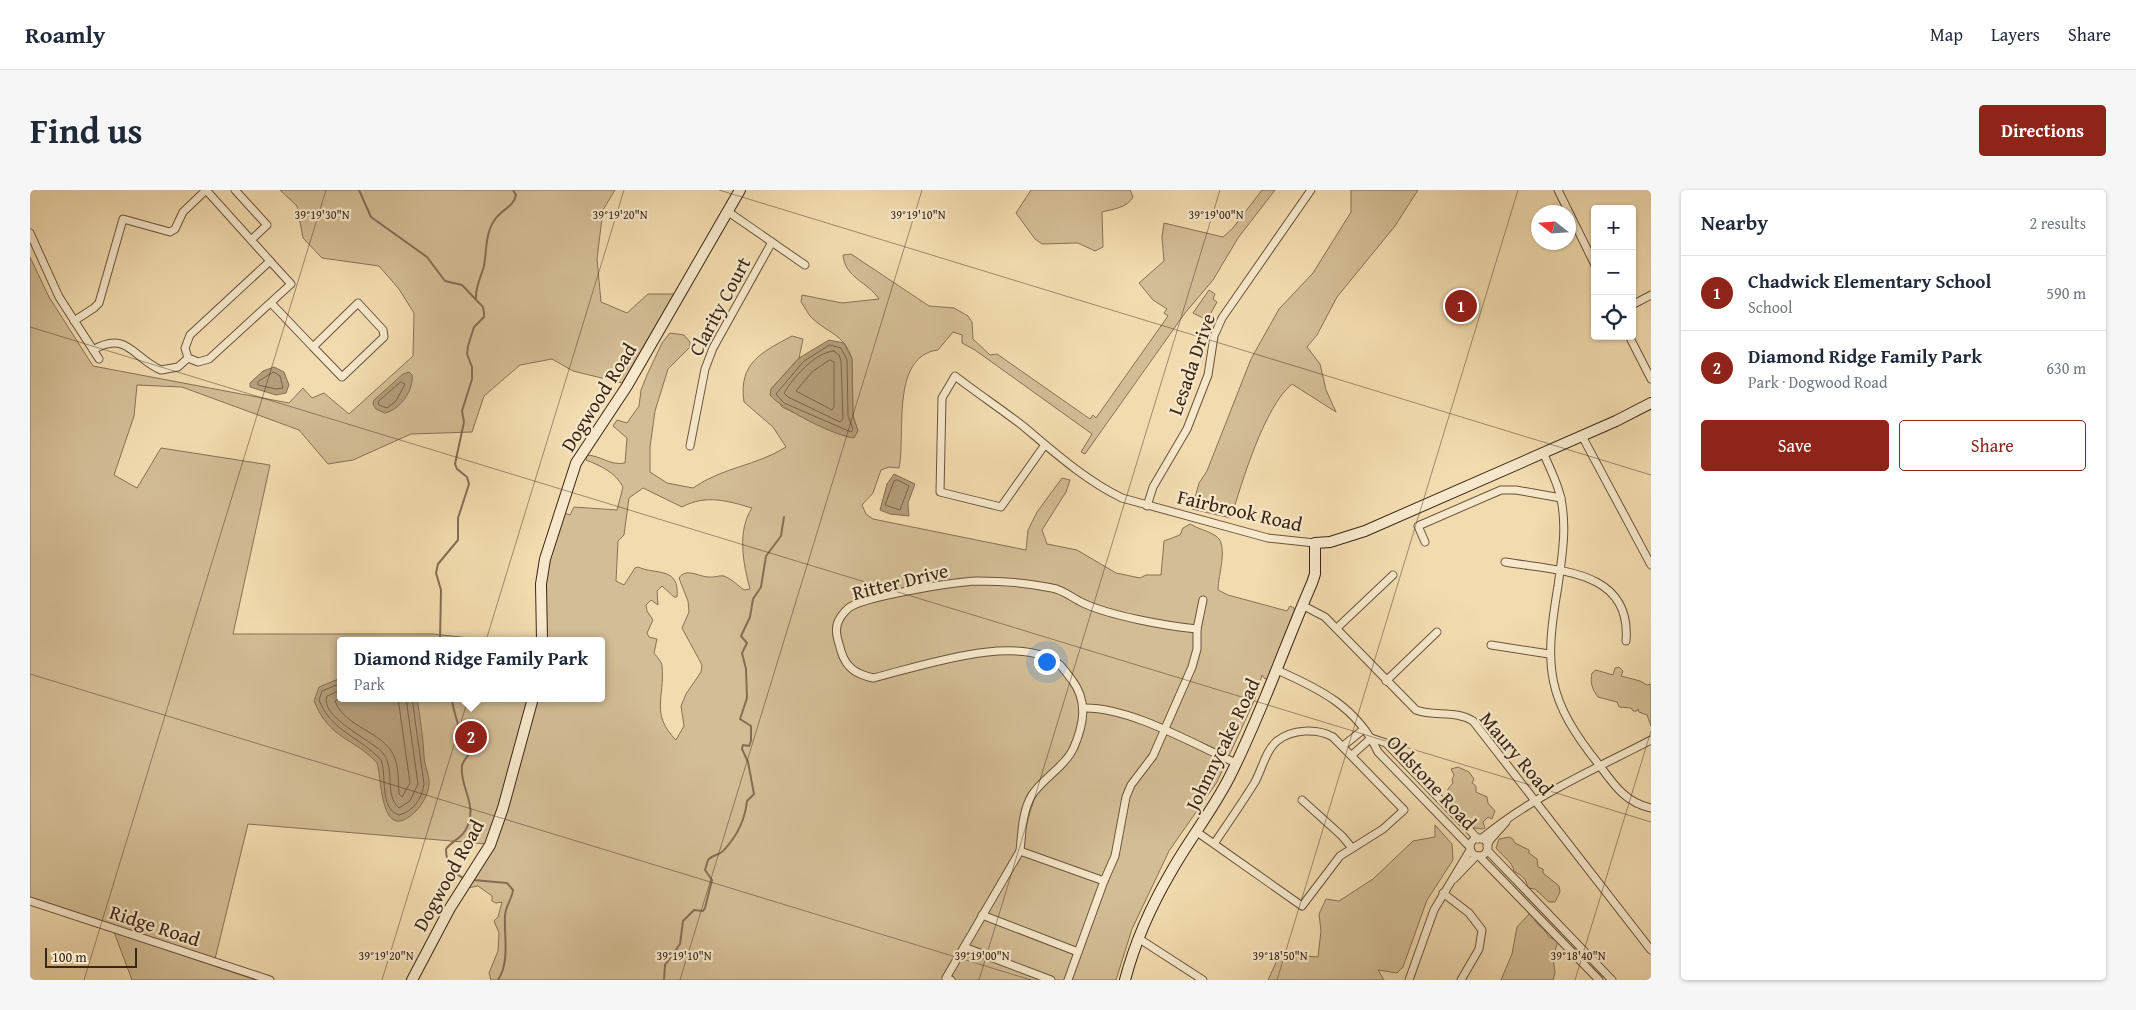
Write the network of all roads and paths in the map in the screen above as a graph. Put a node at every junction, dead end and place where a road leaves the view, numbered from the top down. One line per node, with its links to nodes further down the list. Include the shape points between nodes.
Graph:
1 (206, 190): 8 (street); 16 (street, via 183,212 175,229 170,232 124,219 99,303)
2 (234, 190): 8 (street, via 267,225)
3 (740, 190): 6 (street, Dogwood Road)
4 (1311, 190): 31 (street, Lesada Drive, via 1222,318 1214,336 1208,375 1187,429 1158,477)
5 (1558, 190): 10 (street)
6 (727, 211): 9 (street, Clarity Court); 43 (street, Dogwood Road, via 636,369 576,464 545,559 541,584)
7 (30, 232): 16 (street, via 52,283)
8 (251, 240): 11 (street)
9 (772, 242): 12 (street, Clarity Court); 25 (street, Clarity Court, via 713,348 705,369)
10 (1591, 257)
11 (270, 261): 14 (street, via 291,284); 20 (street, via 190,335 185,348)
12 (805, 265)
13 (1651, 295): 15 (street)
14 (271, 303): 18 (street); 20 (street, via 209,359 198,362)
15 (1636, 303)
16 (74, 321): 19 (street)
17 (1631, 340): 22 (street)
18 (313, 347): 18 (street, via 342,377 384,337 383,330 358,303)
19 (93, 350): 20 (street, via 105,343 118,343 161,370 178,367); 21 (street)
20 (188, 358)
21 (99, 359)
22 (1651, 378)
23 (1651, 403): 24 (street, Fairbrook Road)
24 (1582, 436): 27 (street, Fairbrook Road); 35 (street)
25 (690, 446)
26 (1044, 446): 26 (street, Fairbrook Road, via 1001,507 940,492 942,398 954,376 1023,426); 31 (street, Fairbrook Road, via 1103,488)
27 (1543, 452): 28 (street, Fairbrook Road); 29 (street)
28 (1459, 490): 30 (street); 33 (street, Fairbrook Road, via 1365,531 1330,542)
29 (1561, 498): 30 (street, via 1501,490); 36 (street, via 1564,539)
30 (1466, 505): 32 (street, via 1418,526)
31 (1147, 506): 33 (street, Fairbrook Road, via 1268,538)
32 (1424, 542)
33 (1315, 543): 39 (street, Johnnycake Road, via 1315,574)
34 (1505, 562): 36 (street)
35 (1651, 565)
36 (1560, 572): 44 (street, via 1590,578 1609,589 1623,611); 46 (street)
37 (1393, 575): 40 (street)
38 (1203, 600): 41 (street)
39 (1302, 605): 40 (street, Maury Road, via 1319,613); 47 (street, Johnnycake Road)
40 (1337, 628): 48 (street, Maury Road)
41 (1198, 629): 50 (street, Ritter Drive, via 1175,627 1099,608 1054,588 978,581 952,583 864,602 850,607 839,620 836,632 845,664 859,675 873,678 982,652 1025,651 1060,665 1075,684); 52 (street, via 1192,667)
42 (1437, 632): 48 (street)
43 (542, 637)
44 (1626, 641)
45 (1491, 645): 46 (street)
46 (1549, 654): 58 (street, via 1553,682 1562,709 1576,735)
47 (1277, 670): 51 (street, Oldstone Road, via 1326,693); 57 (street, Johnnycake Road)
48 (1386, 681): 60 (street, Maury Road, via 1416,710 1457,715 1473,721)
49 (531, 702): 79 (street, Dogwood Road, via 490,845)
50 (1084, 708): 52 (street, via 1100,708 1129,716); 68 (street, via 1081,731 1073,750 1032,796 1024,817)
51 (1364, 729): 53 (street, Oldstone Road); 55 (street)
52 (1164, 731): 57 (street); 70 (street, via 1153,756 1126,797 1115,856)
53 (1371, 738): 56 (street); 64 (street, Oldstone Road, via 1386,743); 69 (street, Oldstone Road, via 1378,752)
54 (1651, 740): 58 (street)
55 (1343, 746): 56 (street); 65 (street, via 1319,730 1279,740)
56 (1352, 755): 66 (street, via 1404,810 1383,829)
57 (1236, 763): 63 (street, Johnnycake Road)
58 (1600, 766): 60 (street); 61 (street, via 1628,799)
59 (1302, 800): 66 (street)
60 (1535, 801): 62 (street); 76 (street, Maury Road)
61 (1651, 808)
62 (1508, 819): 64 (street); 67 (street)
63 (1197, 832): 65 (street); 74 (street, Johnnycake Road, via 1171,871)
64 (1480, 839): 67 (street, Oldstone Road); 69 (street, via 1473,841)
65 (1214, 844): 66 (street, via 1302,906 1332,864)
66 (1352, 848)
67 (1487, 848): 69 (street); 88 (street, Oldstone Road)
68 (1020, 850): 70 (street); 73 (street)
69 (1474, 852): 71 (street); 87 (street, Oldstone Road)
70 (1104, 881): 77 (street)
71 (1443, 893): 85 (street); 86 (street, via 1469,913 1482,930 1479,949)
72 (30, 900): 78 (street, Ridge Road)
73 (982, 915): 75 (street); 77 (street)
74 (1138, 938): 83 (street, Johnnycake Road); 84 (street)
75 (964, 947): 80 (street, via 946,978); 81 (street)
76 (1651, 950)
77 (1078, 952): 82 (street)
78 (270, 980)
79 (412, 980)
80 (950, 980)
81 (1051, 980)
82 (1068, 980)
83 (1125, 980)
84 (1203, 980)
85 (1408, 980)
86 (1461, 980)
87 (1599, 980)
88 (1612, 980)

